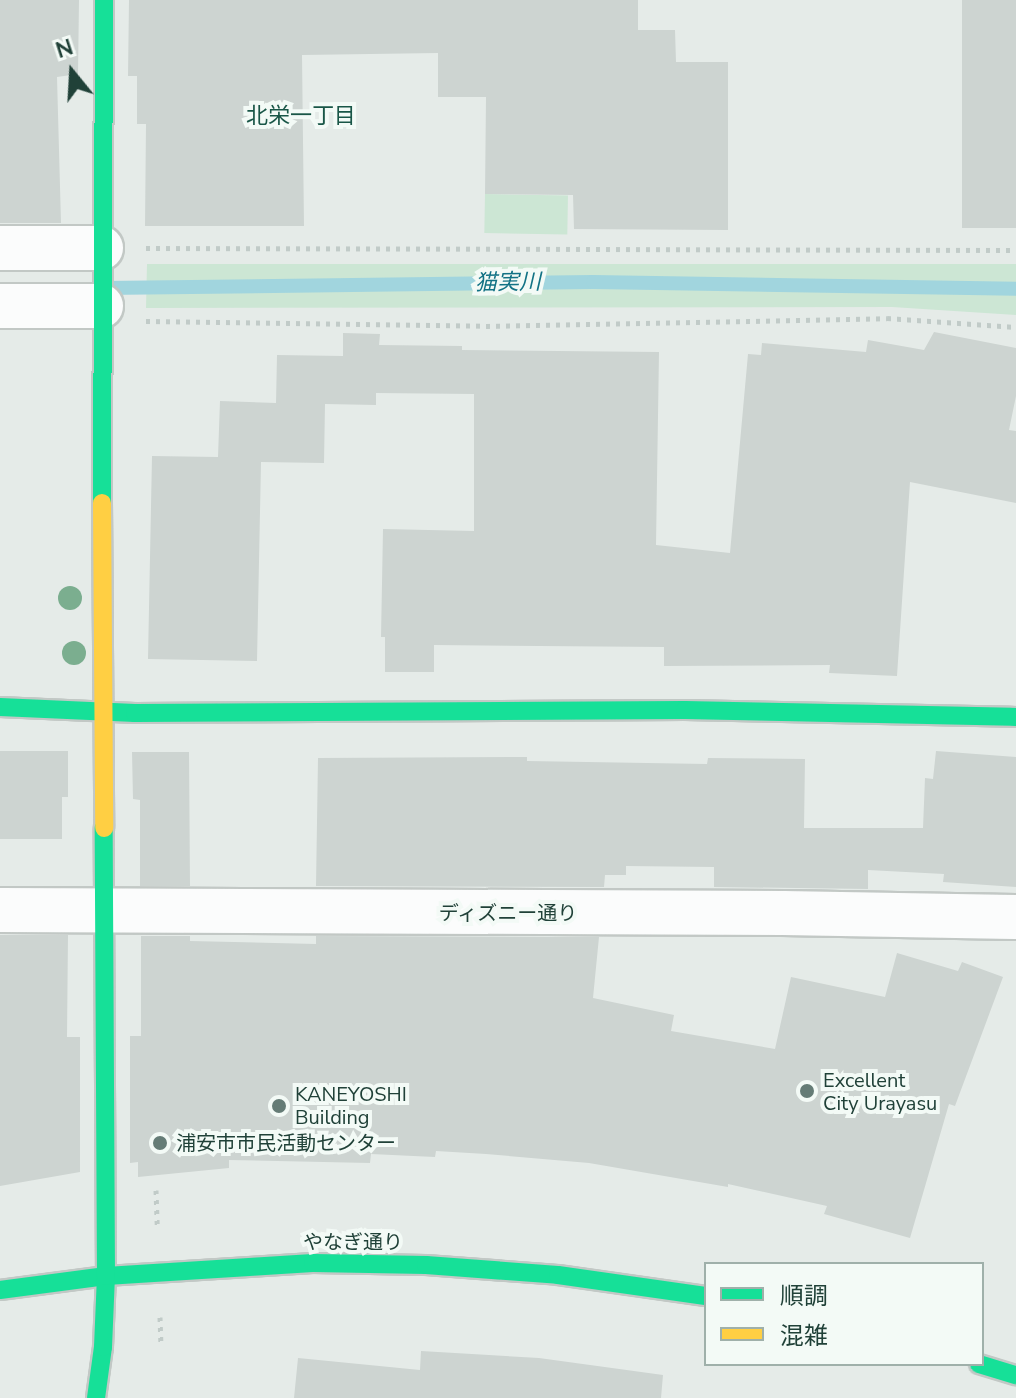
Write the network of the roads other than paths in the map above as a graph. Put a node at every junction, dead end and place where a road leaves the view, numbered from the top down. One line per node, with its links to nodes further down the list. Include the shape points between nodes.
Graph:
1 (104, 0): 3 (street)
2 (0, 248): 3 (street)
3 (101, 248): 5 (street)
4 (0, 306): 5 (street)
5 (101, 313): 7 (street)
6 (0, 707): 7 (street)
7 (103, 712): 8 (street, via 685,710); 10 (street)
8 (1016, 717)
9 (0, 910): 10 (street, ディズニー通り)
10 (105, 911): 11 (street, ディズニー通り); 12 (street)
11 (1016, 917)
12 (106, 1276): 13 (street, やなぎ通り); 14 (street, やなぎ通り, via 313,1263 426,1265 558,1275); 17 (street)
13 (0, 1290)
14 (704, 1296)
15 (984, 1365): 16 (street)
16 (1016, 1375)
17 (96, 1398)

